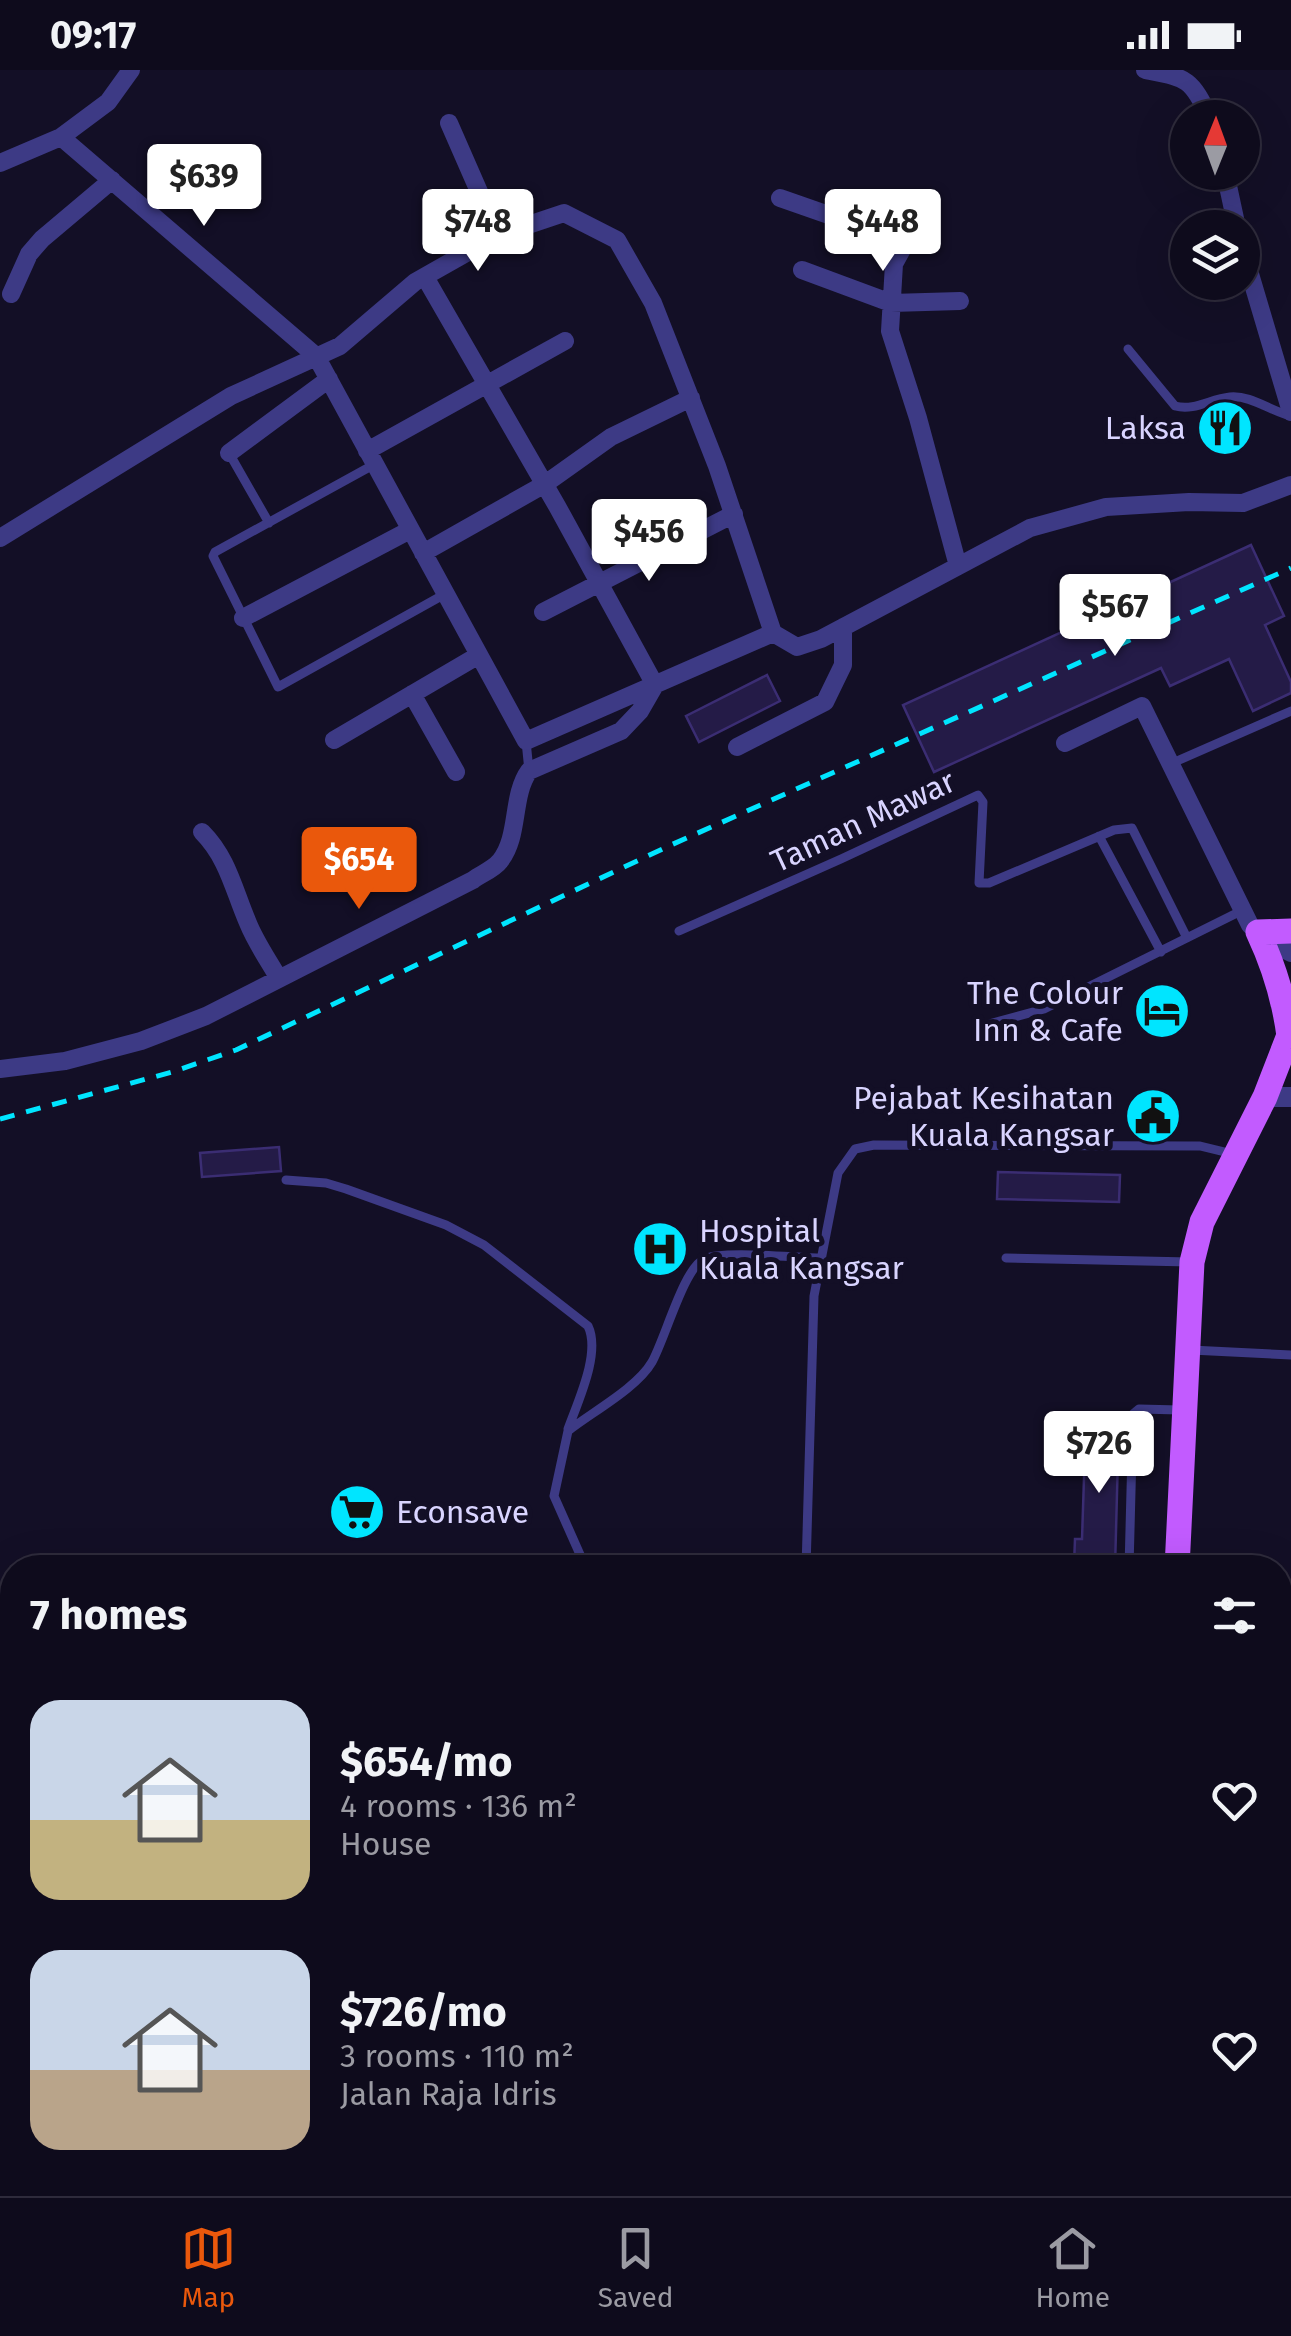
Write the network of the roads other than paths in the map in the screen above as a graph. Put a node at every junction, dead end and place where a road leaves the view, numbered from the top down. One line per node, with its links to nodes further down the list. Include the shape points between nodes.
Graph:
1 (131, 70): 6 (street, via 108,102)
2 (1145, 70): 3 (street)
3 (1180, 74): 4 (street)
4 (1201, 100)
5 (450, 123): 11 (street)
6 (61, 137): 7 (street); 8 (street)
7 (1, 161)
8 (112, 180): 15 (street, via 42,239); 21 (street)
9 (780, 198): 12 (street)
10 (917, 222): 12 (street)
11 (498, 235): 14 (street); 24 (street, via 564,212 616,240 653,303)
12 (906, 242): 18 (street, via 894,264)
13 (802, 270): 18 (street)
14 (425, 277): 21 (street, via 340,346); 23 (street)
15 (11, 294)
16 (1258, 300): 25 (street)
17 (960, 301): 18 (street)
18 (891, 303): 35 (street, via 890,331)
19 (565, 341): 23 (street)
20 (1128, 349): 25 (lane, via 1175,406 1250,398)
21 (316, 356): 22 (street); 33 (street, via 231,396)
22 (329, 379): 26 (street); 27 (street)
23 (488, 384): 27 (street); 28 (street)
24 (691, 398): 28 (street, via 612,436); 30 (street)
25 (1291, 414)
26 (229, 452): 31 (lane)
27 (371, 457): 31 (lane); 32 (street)
28 (545, 484): 34 (street); 36 (street)
29 (1291, 484): 35 (street, via 1243,503 1106,506 1030,528)
30 (734, 514): 36 (street); 41 (street)
31 (269, 522): 39 (lane, via 213,556)
32 (410, 530): 34 (street); 39 (street)
33 (0, 538)
34 (423, 553): 37 (street)
35 (958, 566): 40 (street)
36 (600, 583): 38 (street); 43 (street)
37 (445, 594): 39 (lane, via 278,687); 42 (street)
38 (542, 612)
39 (243, 618)
40 (843, 627): 41 (street, via 797,648); 49 (street, via 842,666 824,702)
41 (773, 633): 43 (street)
42 (479, 655): 44 (street); 47 (street)
43 (655, 684): 47 (street); 51 (street, via 621,731)
44 (412, 694): 46 (street); 52 (street)
45 (1291, 711): 50 (lane)
46 (334, 740)
47 (526, 741): 51 (lane)
48 (1066, 743): 50 (street, via 1142,706)
49 (737, 748)
50 (1170, 764): 55 (street)
51 (529, 771): 61 (street, via 499,862)
52 (456, 772)
53 (202, 832): 61 (street, via 227,864 249,927)
54 (1099, 836): 56 (lane, Taman Mawar, via 979,882 978,795); 58 (lane, via 1132,828); 59 (lane)
55 (1250, 921): 57 (main road); 58 (lane); 60 (street, via 1267,942); 63 (main road, via 1279,980)
56 (679, 931)
57 (1291, 931)
58 (1187, 938): 59 (lane)
59 (1161, 952): 62 (lane, via 1044,1010)
60 (1291, 954)
61 (279, 979): 64 (street, via 140,1041)
62 (989, 1024)
63 (1290, 1033): 65 (main road)
64 (0, 1069)
65 (1265, 1096): 66 (street); 67 (main road)
66 (1291, 1098)
67 (1235, 1155): 69 (lane, via 1200,1146 855,1149 838,1173); 71 (main road, via 1202,1222)
68 (286, 1180): 75 (lane, via 336,1186 446,1226 484,1245 588,1326 591,1359)
69 (821, 1258): 75 (lane, via 704,1258 691,1268 649,1367); 77 (lane, via 814,1296)
70 (1006, 1258): 71 (lane)
71 (1192, 1262): 72 (main road)
72 (1188, 1350): 73 (lane); 74 (main road)
73 (1291, 1355)
74 (1185, 1410): 78 (lane, via 1133,1414); 79 (main road)
75 (568, 1432): 76 (lane, via 554,1496)
76 (580, 1555)
77 (806, 1555)
78 (1130, 1555)
79 (1178, 1555)

